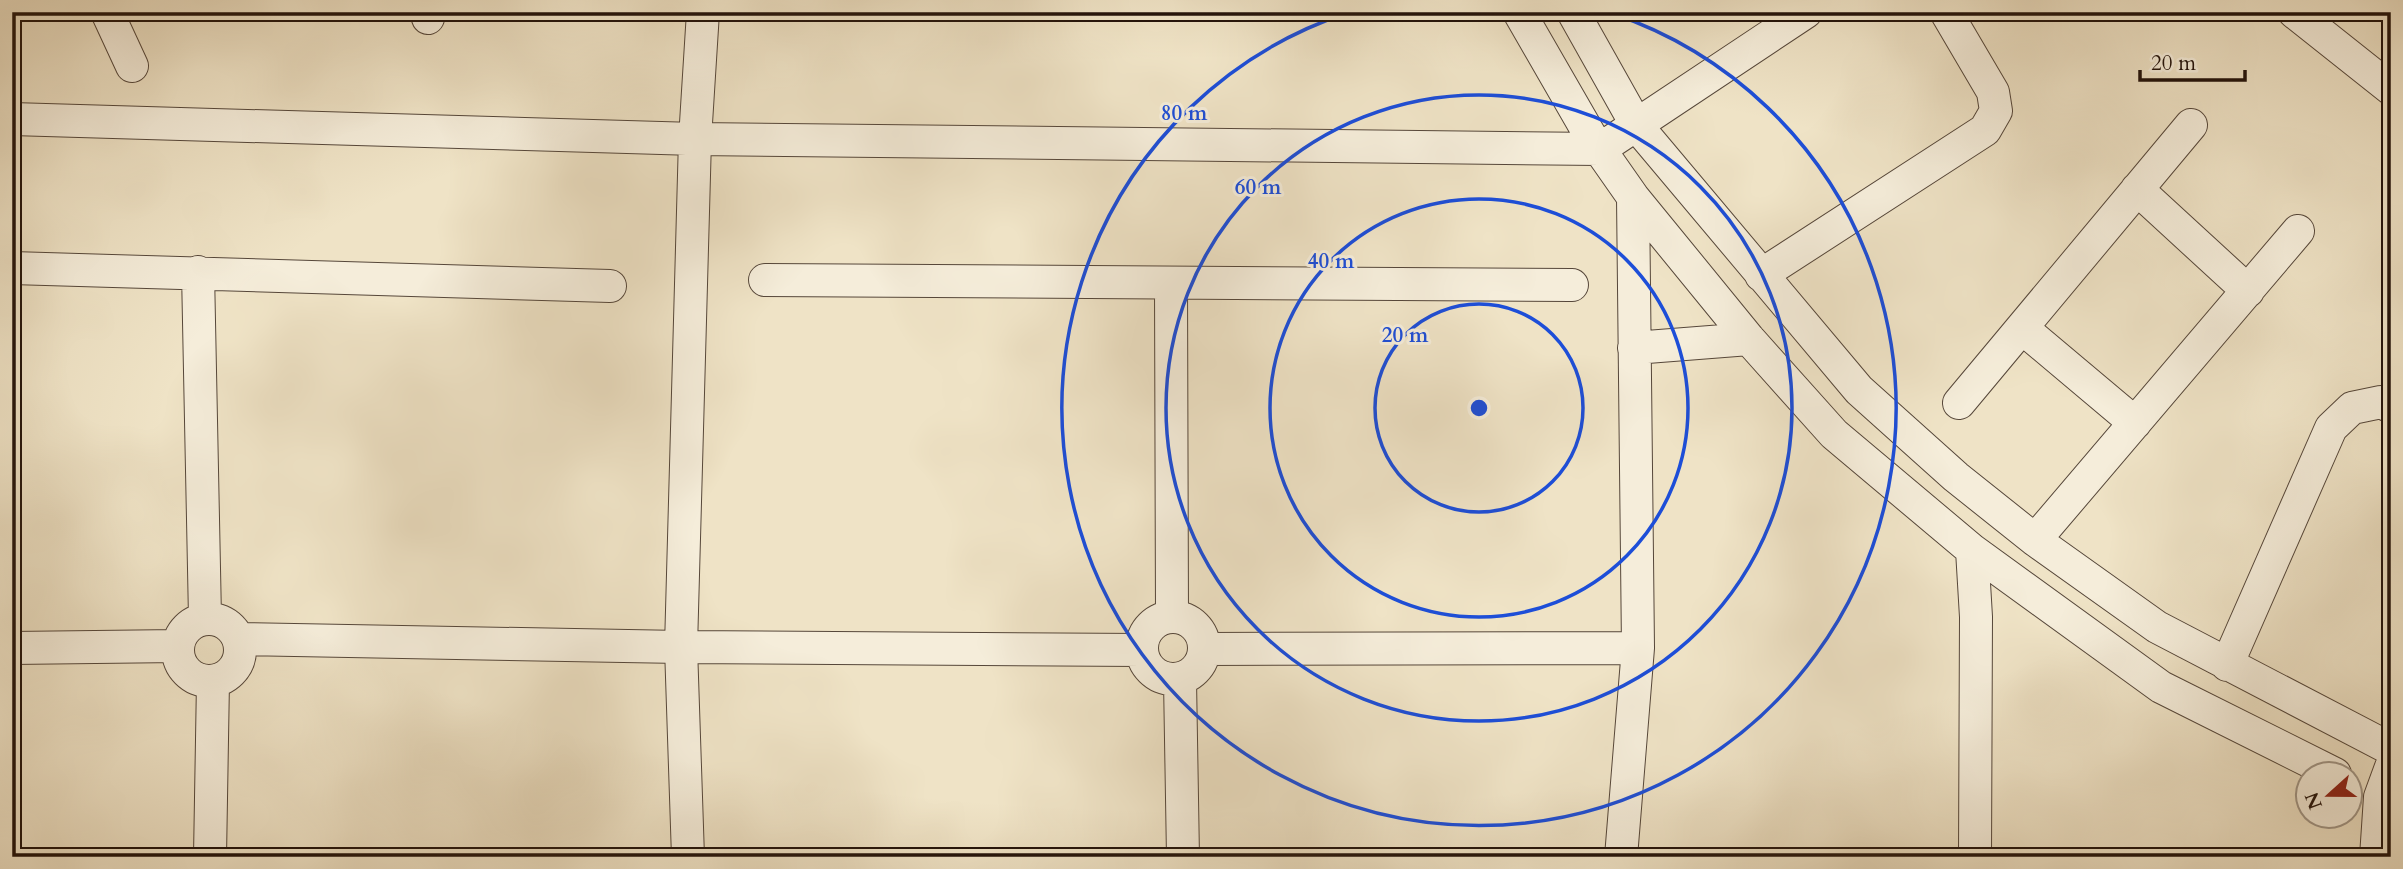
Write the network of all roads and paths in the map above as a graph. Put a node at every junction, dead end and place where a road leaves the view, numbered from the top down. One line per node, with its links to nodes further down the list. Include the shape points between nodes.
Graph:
1 (107, 12): 8 (street)
2 (703, 12): 13 (street)
3 (1519, 12): 14 (street)
4 (1573, 12): 12 (street)
5 (1806, 12): 12 (street)
6 (1946, 12): 20 (street, via 1993,92 1996,111 1985,130)
7 (2294, 12): 9 (street)
8 (132, 65)
9 (2391, 89)
10 (12, 118): 13 (street)
11 (2191, 125): 15 (street)
12 (1637, 126): 14 (street); 20 (street)
13 (695, 139): 14 (street); 38 (street)
14 (1600, 149): 16 (street)
15 (2137, 189): 25 (street); 26 (street)
16 (1633, 197): 27 (street); 28 (street)
17 (2298, 232): 25 (street)
18 (12, 268): 19 (street)
19 (198, 272): 24 (street); 35 (street)
20 (1761, 275): 32 (street, via 1859,390)
21 (765, 281): 22 (street)
22 (1171, 284): 23 (street); 34 (street)
23 (1572, 285)
24 (610, 286)
25 (2248, 291): 31 (street)
26 (2022, 328): 29 (street); 31 (street)
27 (1749, 339): 28 (street); 33 (street, via 1834,434)
28 (1634, 348): 40 (street)
29 (1959, 403)
30 (2391, 407): 43 (street, via 2381,402 2352,408 2331,428)
31 (2135, 424): 32 (street)
32 (2035, 540): 43 (street, via 2157,627)
33 (1972, 550): 47 (street, via 2161,687); 55 (street)
34 (1172, 616): 41 (street, via 1196,626); 42 (street, via 1156,621 1145,634)
35 (205, 618): 36 (street, via 231,627); 37 (street, via 192,623)
36 (238, 639): 38 (street); 45 (street, via 236,666)
37 (178, 646): 39 (street); 45 (street, via 187,672)
38 (681, 647): 42 (street); 52 (street)
39 (12, 648)
40 (1638, 648): 41 (street); 54 (street)
41 (1205, 649): 44 (street, via 1198,669)
42 (1142, 650): 44 (street, via 1147,667 1162,678)
43 (2227, 664): 46 (street)
44 (1180, 680): 53 (street)
45 (213, 681): 51 (street)
46 (2391, 749)
47 (2305, 760)
48 (2391, 767): 50 (street)
49 (2364, 789): 50 (street)
50 (2385, 799): 56 (street)
51 (210, 857)
52 (688, 857)
53 (1183, 857)
54 (1621, 857)
55 (1975, 857)
56 (2376, 857)

